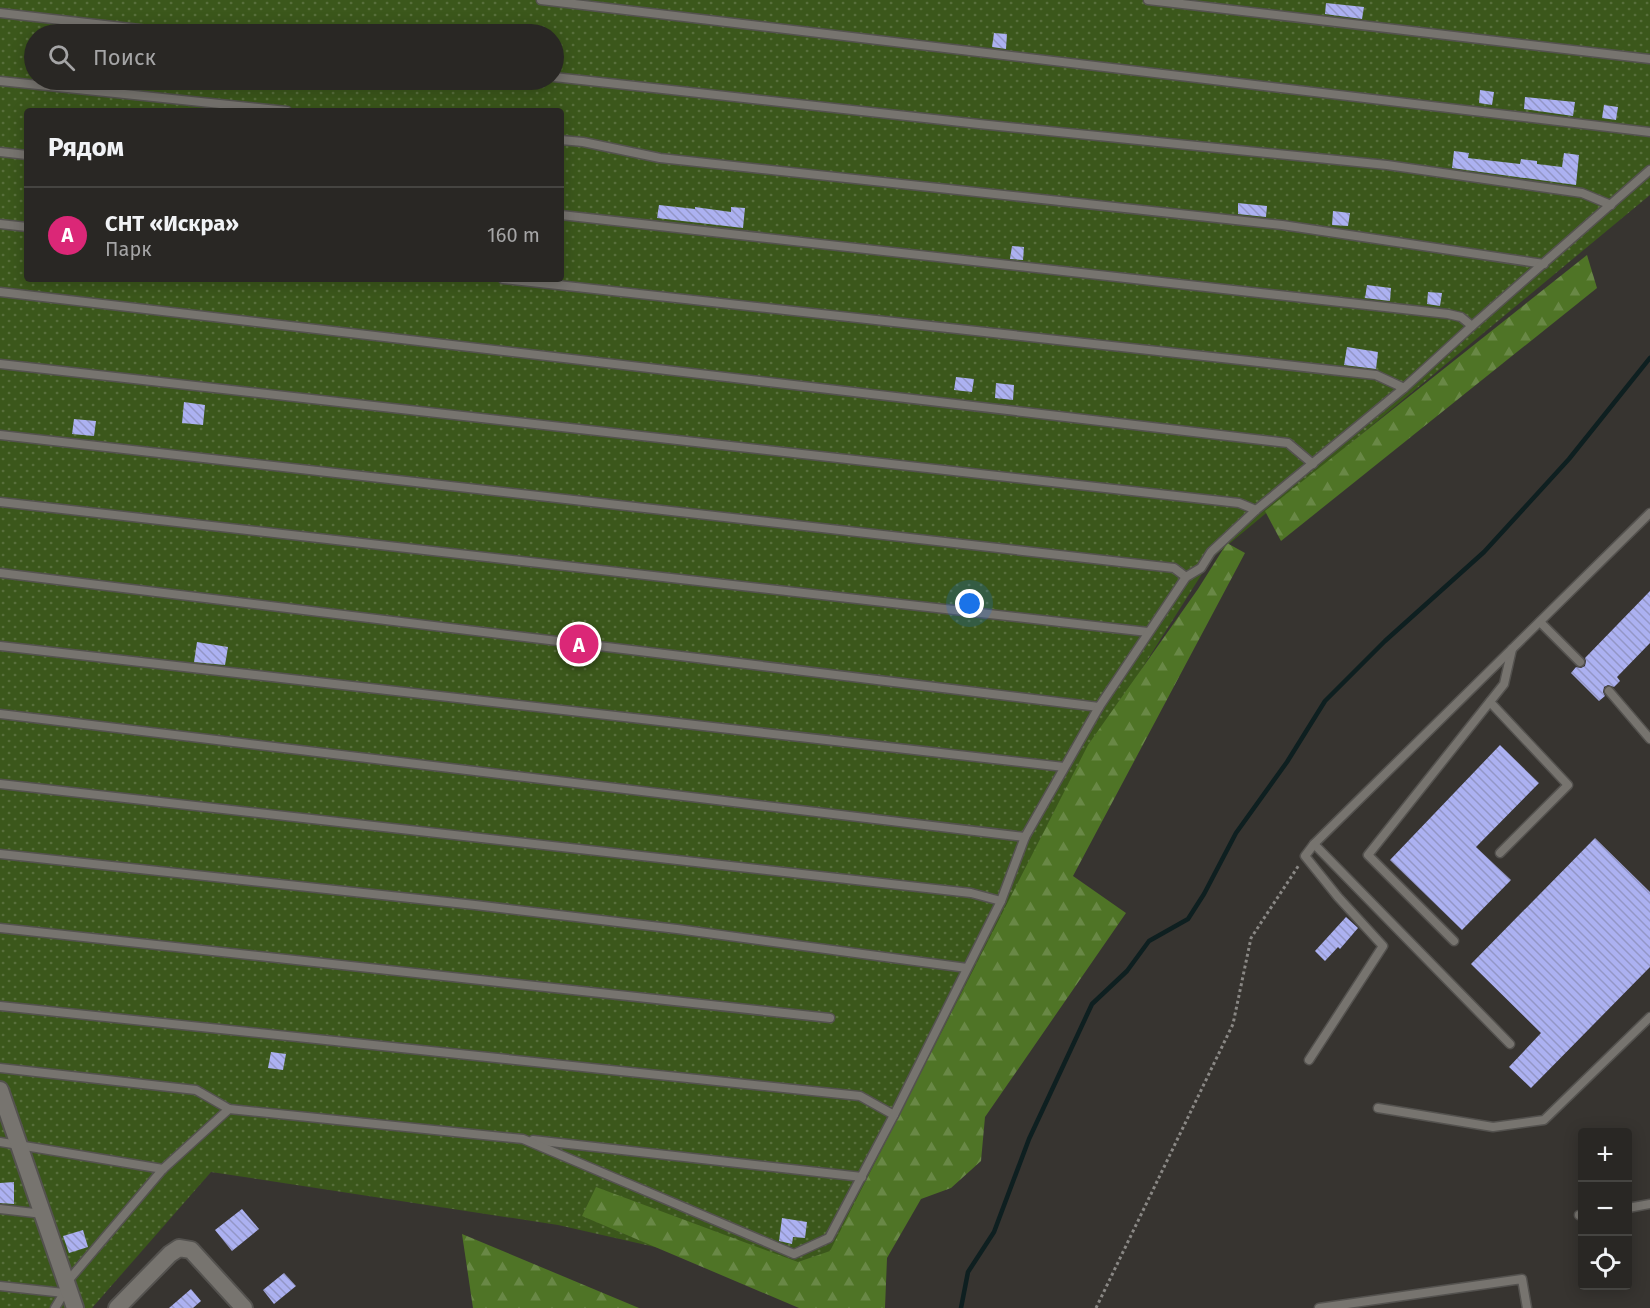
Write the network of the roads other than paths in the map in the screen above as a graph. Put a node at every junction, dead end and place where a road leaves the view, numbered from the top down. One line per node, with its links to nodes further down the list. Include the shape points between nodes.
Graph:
1 (541, 0): 11 (lane)
2 (1148, 0): 5 (lane)
3 (0, 13): 4 (lane)
4 (96, 24)
5 (1650, 59)
6 (564, 78): 16 (lane, via 1387,165 1582,193)
7 (0, 81): 8 (lane)
8 (24, 84)
9 (86, 90): 10 (lane)
10 (257, 108)
11 (1650, 132)
12 (564, 140): 20 (lane, via 660,158 1282,225)
13 (0, 152): 14 (lane)
14 (24, 155)
15 (1650, 170): 16 (lane)
16 (1611, 205): 20 (lane)
17 (564, 215): 23 (lane, via 1448,314 1461,317)
18 (0, 224): 19 (lane)
19 (24, 227)
20 (1544, 264): 23 (lane)
21 (529, 282): 25 (lane, via 1376,375)
22 (0, 292): 27 (lane, via 1288,443)
23 (1472, 326): 25 (lane)
24 (0, 364): 29 (lane, via 1239,503)
25 (1404, 388): 27 (lane)
26 (0, 435): 32 (lane, via 1174,568)
27 (1313, 464): 29 (lane)
28 (0, 502): 34 (lane)
29 (1256, 510): 32 (lane, via 1211,552 1201,568)
30 (1650, 513): 33 (lane)
31 (0, 573): 40 (lane)
32 (1186, 577): 34 (lane)
33 (1540, 622): 36 (lane); 37 (lane)
34 (1148, 632): 40 (lane)
35 (0, 646): 43 (lane)
36 (1512, 649): 39 (lane, via 1504,684); 46 (lane)
37 (1580, 663)
38 (1609, 691): 42 (lane)
39 (1490, 702): 47 (lane, via 1568,785); 51 (lane, via 1368,855)
40 (1100, 707): 43 (lane)
41 (0, 714): 45 (lane)
42 (1650, 739)
43 (1064, 767): 45 (lane)
44 (0, 784): 49 (lane, via 971,893)
45 (1025, 837): 49 (lane)
46 (1314, 844): 56 (lane); 57 (lane, via 1305,856 1383,946)
47 (1500, 853)
48 (0, 854): 52 (lane, via 475,905)
49 (1001, 901): 52 (lane)
50 (0, 928): 55 (lane)
51 (1454, 940)
52 (967, 968): 62 (lane)
53 (0, 1006): 62 (lane, via 860,1096)
54 (1650, 1017): 60 (lane, via 1544,1120 1493,1127)
55 (830, 1018)
56 (1510, 1044)
57 (1309, 1060)
58 (0, 1068): 61 (lane, via 196,1090)
59 (0, 1090): 65 (street)
60 (1378, 1108)
61 (229, 1109): 63 (lane); 66 (lane)
62 (894, 1115): 67 (lane)
63 (523, 1139): 67 (lane); 67 (lane, via 794,1254 829,1238)
64 (0, 1142): 65 (lane)
65 (19, 1144): 66 (lane); 71 (street)
66 (163, 1169): 73 (lane)
67 (862, 1176)
68 (1650, 1204): 69 (lane)
69 (1632, 1207)
70 (0, 1209): 71 (lane)
71 (44, 1214): 73 (street)
72 (0, 1286): 73 (lane)
73 (65, 1287): 74 (lane); 75 (street)
74 (55, 1308)
75 (75, 1308)
76 (117, 1308): 77 (street, via 178,1248 190,1250)
77 (244, 1308)
78 (1319, 1308): 79 (lane, via 1522,1279)
79 (1527, 1308)

